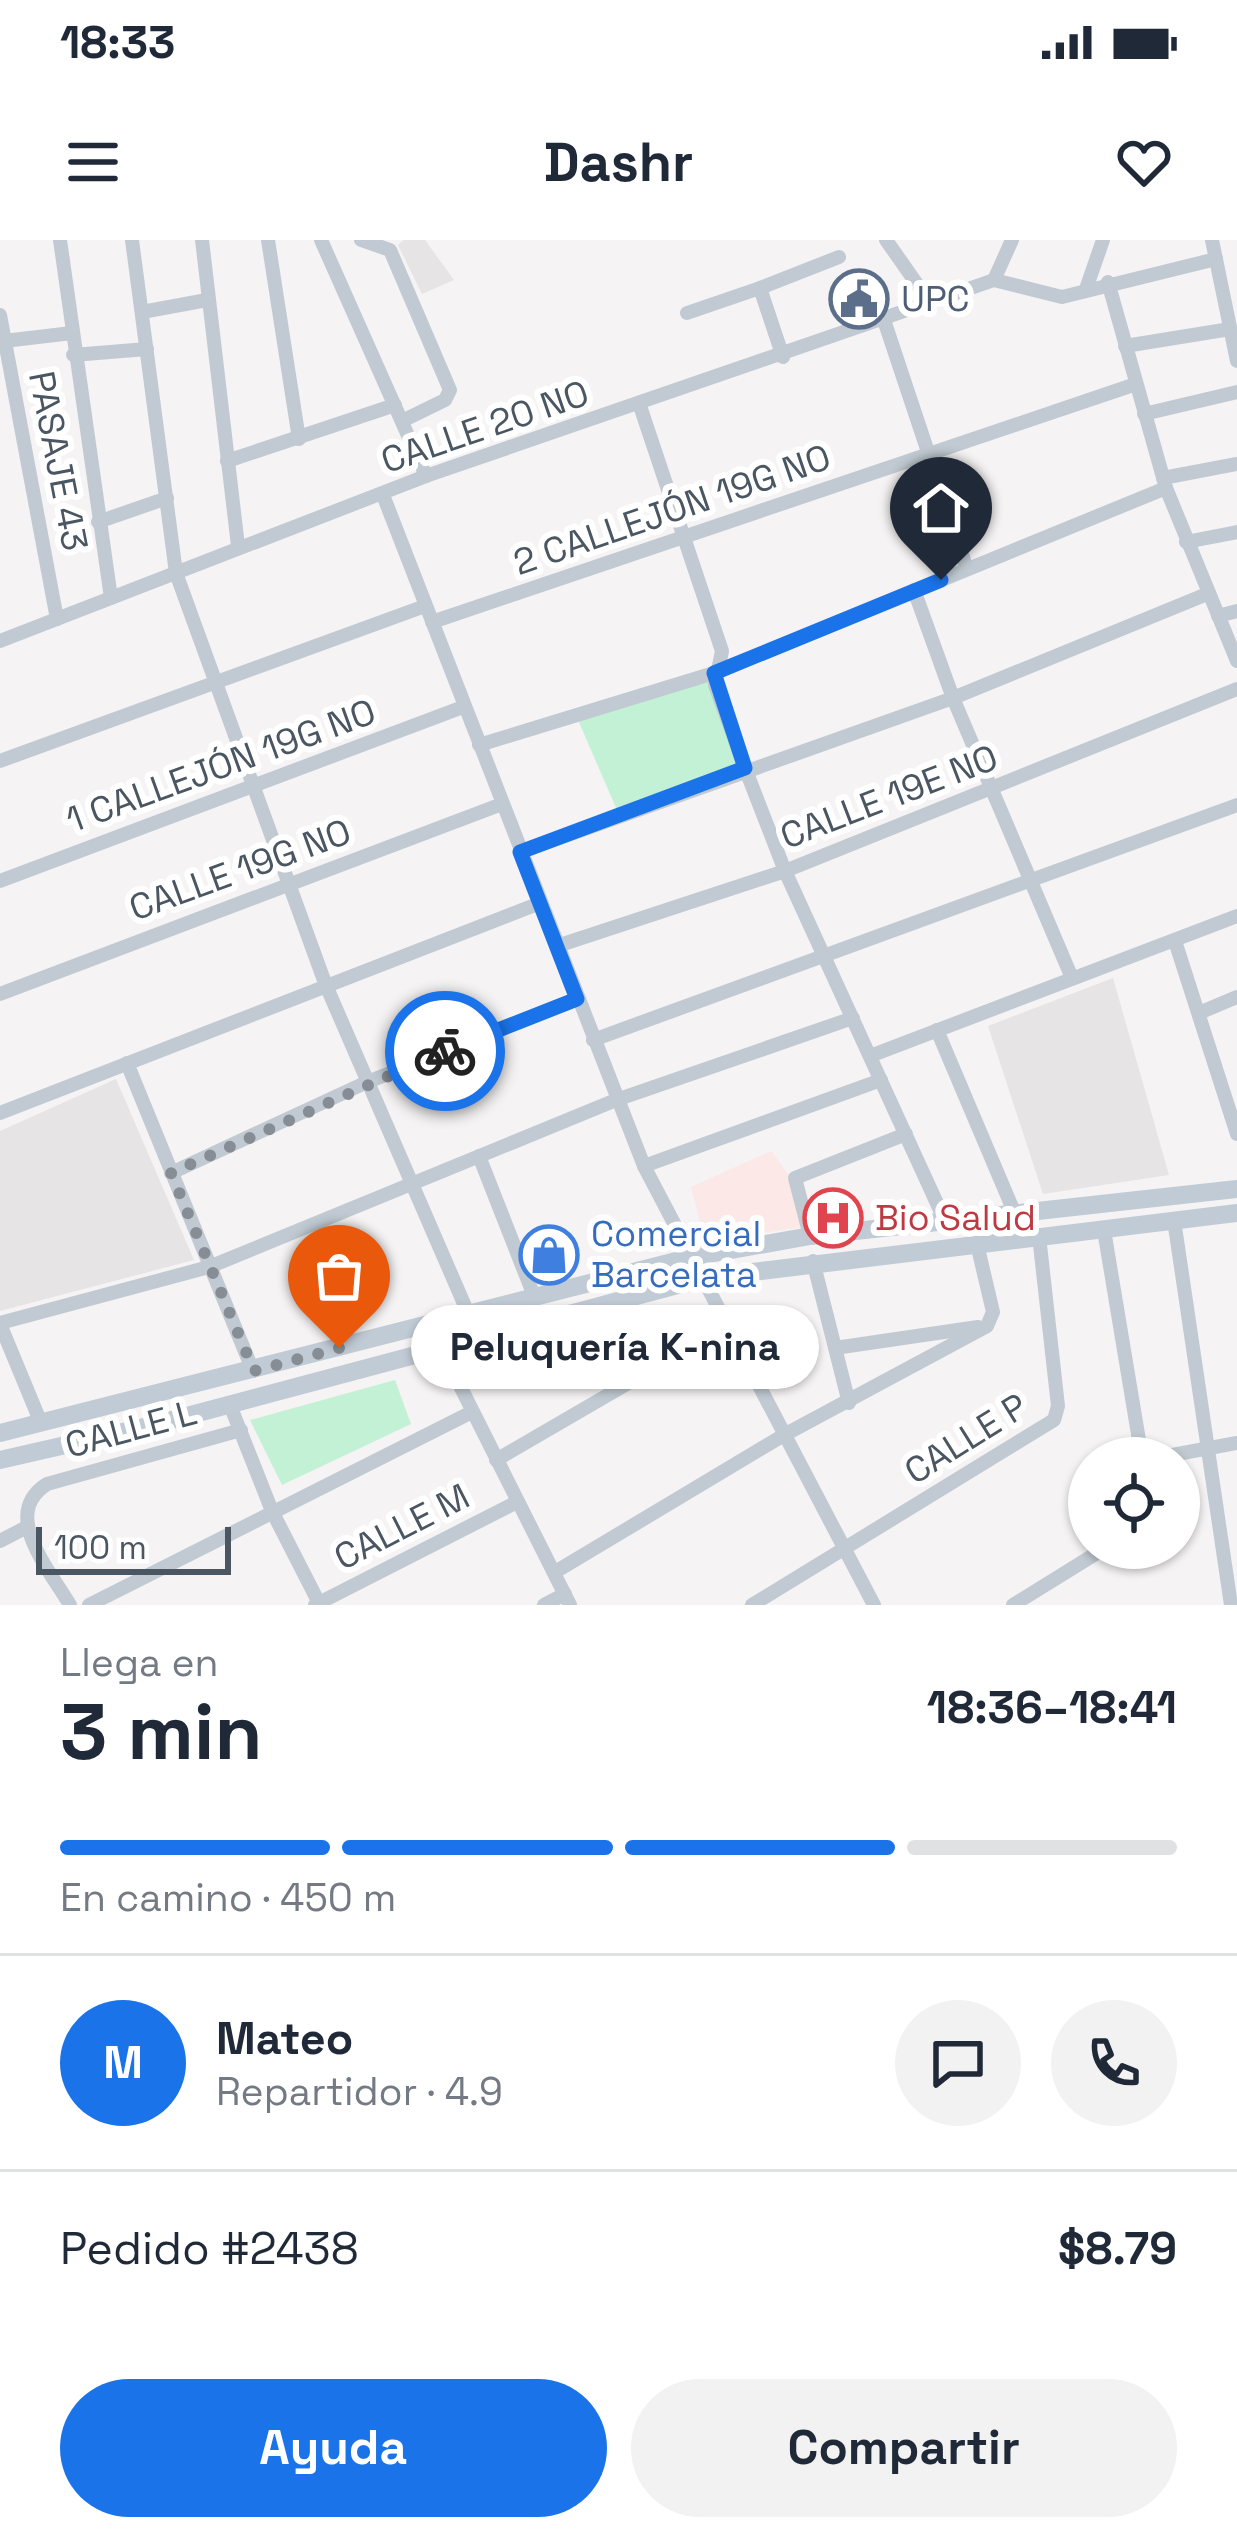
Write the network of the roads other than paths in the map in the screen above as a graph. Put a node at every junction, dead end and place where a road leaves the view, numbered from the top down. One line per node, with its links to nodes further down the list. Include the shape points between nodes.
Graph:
1 (60, 240): 24 (street)
2 (132, 240): 19 (street)
3 (202, 240): 17 (street)
4 (268, 240): 37 (street)
5 (321, 240): 33 (street)
6 (362, 240): 36 (street, via 390,250 450,390)
7 (886, 240): 18 (street)
8 (1012, 240): 13 (street)
9 (1102, 240): 15 (street)
10 (1212, 240): 12 (street)
11 (839, 257): 16 (street)
12 (1216, 259): 14 (street); 23 (street)
13 (994, 280): 15 (street, via 1062,297); 18 (street, CALLE 20 NO)
14 (1108, 282): 15 (street); 26 (street)
15 (1087, 286)
16 (760, 288): 20 (street); 29 (street)
17 (207, 300): 19 (street); 39 (street)
18 (931, 304): 22 (street, CALLE 20 NO)
19 (142, 312): 27 (street)
20 (688, 313)
21 (0, 315): 25 (street, PASAJE 43)
22 (884, 320): 29 (street, CALLE 20 NO); 38 (street)
23 (1231, 329): 26 (street); 30 (street)
24 (72, 333): 25 (street); 28 (street)
25 (4, 341): 58 (street, PASAJE 43)
26 (1125, 346): 31 (street)
27 (147, 349): 28 (street); 44 (street)
28 (73, 355): 45 (street)
29 (783, 357): 34 (street, CALLE 20 NO)
30 (1237, 361)
31 (1136, 384): 35 (street); 38 (street, 2 CALLEJÓN 19G NO)
32 (1237, 392): 35 (street)
33 (395, 405): 36 (street); 37 (street)
34 (640, 406): 41 (street, CALLE 20 NO); 47 (street)
35 (1144, 414): 42 (street)
36 (402, 421): 41 (street)
37 (299, 439): 39 (street)
38 (928, 456): 47 (street, 2 CALLEJÓN 19G NO); 50 (street)
39 (227, 461): 49 (street)
40 (1237, 464): 42 (street)
41 (426, 476): 43 (street, CALLE 20 NO)
42 (1165, 483): 48 (street); 50 (street)
43 (383, 495): 49 (street, CALLE 20 NO); 55 (street)
44 (167, 498): 45 (street); 51 (street)
45 (98, 522): 54 (street)
46 (1237, 532): 48 (street)
47 (682, 540): 59 (street, 2 CALLEJÓN 19G NO); 62 (street, via 722,651)
48 (1186, 542): 53 (street)
49 (238, 547): 51 (street, CALLE 20 NO)
50 (967, 569): 52 (street)
51 (176, 573): 54 (street, CALLE 20 NO); 63 (street)
52 (914, 590): 62 (street); 65 (street)
53 (1207, 594): 57 (street); 65 (street)
54 (112, 598): 58 (street, CALLE 20 NO)
55 (425, 606): 59 (street); 63 (street)
56 (1237, 611): 57 (street)
57 (1218, 616): 61 (street)
58 (57, 619): 60 (street, CALLE 20 NO)
59 (432, 622): 66 (street)
60 (0, 641)
61 (1237, 661)
62 (714, 673): 67 (street); 69 (street)
63 (214, 680): 68 (street); 70 (street)
64 (1237, 689): 71 (street, CALLE 19E NO)
65 (953, 698): 69 (street); 71 (street)
66 (463, 707): 67 (street); 70 (street, 1 CALLEJÓN 19G NO)
67 (479, 745): 72 (street)
68 (0, 761)
69 (745, 768): 74 (street); 75 (street)
70 (252, 787): 76 (street, 1 CALLEJÓN 19G NO); 78 (street)
71 (992, 789): 75 (street, CALLE 19E NO); 77 (street)
72 (502, 804): 74 (street); 78 (street, CALLE 19G NO)
73 (1237, 806): 77 (street)
74 (520, 852): 79 (street)
75 (785, 871): 82 (street, CALLE 19E NO); 83 (street)
76 (0, 880)
77 (1032, 883): 83 (street); 84 (street)
78 (287, 886): 85 (street); 86 (street, CALLE 19G NO)
79 (540, 903): 82 (street); 85 (street)
80 (1237, 916): 81 (street)
81 (1175, 941): 84 (street); 89 (street)
82 (557, 946): 88 (street)
83 (826, 960): 90 (street); 92 (street)
84 (1072, 978): 91 (street)
85 (325, 983): 94 (street); 97 (street)
86 (0, 994)
87 (1237, 997): 89 (street)
88 (577, 999): 92 (street); 97 (street)
89 (1199, 1013): 95 (street)
90 (853, 1018): 93 (street); 98 (street)
91 (938, 1030): 93 (street); 108 (street)
92 (593, 1040): 98 (street)
93 (870, 1056): 96 (street)
94 (127, 1063): 99 (street); 104 (street)
95 (1229, 1077): 101 (street)
96 (881, 1080): 100 (street); 103 (street)
97 (365, 1083): 104 (street); 105 (street)
98 (616, 1100): 102 (street); 103 (street)
99 (0, 1113)
100 (906, 1134): 110 (street); 112 (street, via 796,1178)
101 (1237, 1134)
102 (479, 1156): 105 (street); 119 (street)
103 (644, 1166): 115 (street)
104 (171, 1173): 117 (street)
105 (408, 1184): 117 (street); 120 (street)
106 (1237, 1189): 108 (main road)
107 (1237, 1213): 109 (main road)
108 (1015, 1214): 110 (main road)
109 (1174, 1220): 111 (main road); 138 (street)
110 (946, 1223): 112 (main road)
111 (1104, 1230): 113 (main road); 136 (street)
112 (810, 1236): 115 (main road)
113 (1040, 1236): 114 (main road); 146 (street, CALLE P, via 1054,1420)
114 (976, 1244): 116 (main road); 123 (street, via 993,1312)
115 (692, 1257): 118 (street); 119 (main road)
116 (813, 1261): 118 (main road); 125 (street)
117 (209, 1267): 121 (street); 126 (street)
118 (704, 1278): 122 (street); 124 (main road)
119 (535, 1296): 120 (main road)
120 (468, 1313): 126 (main road)
121 (0, 1323): 131 (street)
122 (730, 1324): 135 (street); 141 (street)
123 (987, 1326): 125 (street); 128 (street)
124 (441, 1348): 129 (main road); 130 (street)
125 (835, 1348): 128 (street)
126 (254, 1371): 127 (main road)
127 (144, 1398): 131 (main road); 132 (main road)
128 (848, 1403): 135 (street)
129 (230, 1405): 132 (main road); 133 (street)
130 (470, 1413): 141 (street); 143 (street)
131 (41, 1423): 134 (main road)
132 (153, 1425): 140 (main road)
133 (241, 1430): 143 (street); 144 (street, CALLE L, via 47,1484 24,1508)
134 (0, 1433)
135 (784, 1435): 146 (street); 148 (street)
136 (1138, 1437)
137 (1237, 1443): 138 (street)
138 (1210, 1448): 139 (street); 157 (street)
139 (1200, 1450)
140 (0, 1460)
141 (496, 1460): 142 (street)
142 (517, 1502): 148 (street); 150 (street, CALLE M)
143 (272, 1511): 150 (street); 152 (street)
144 (25, 1528): 145 (street); 151 (street)
145 (0, 1541)
146 (844, 1549): 154 (street, CALLE P); 155 (street)
147 (1071, 1569): 156 (street)
148 (555, 1572): 149 (street)
149 (567, 1600): 153 (street)
150 (318, 1604)
151 (70, 1605)
152 (89, 1605)
153 (544, 1605)
154 (752, 1605)
155 (874, 1605)
156 (1012, 1605)
157 (1231, 1605)

